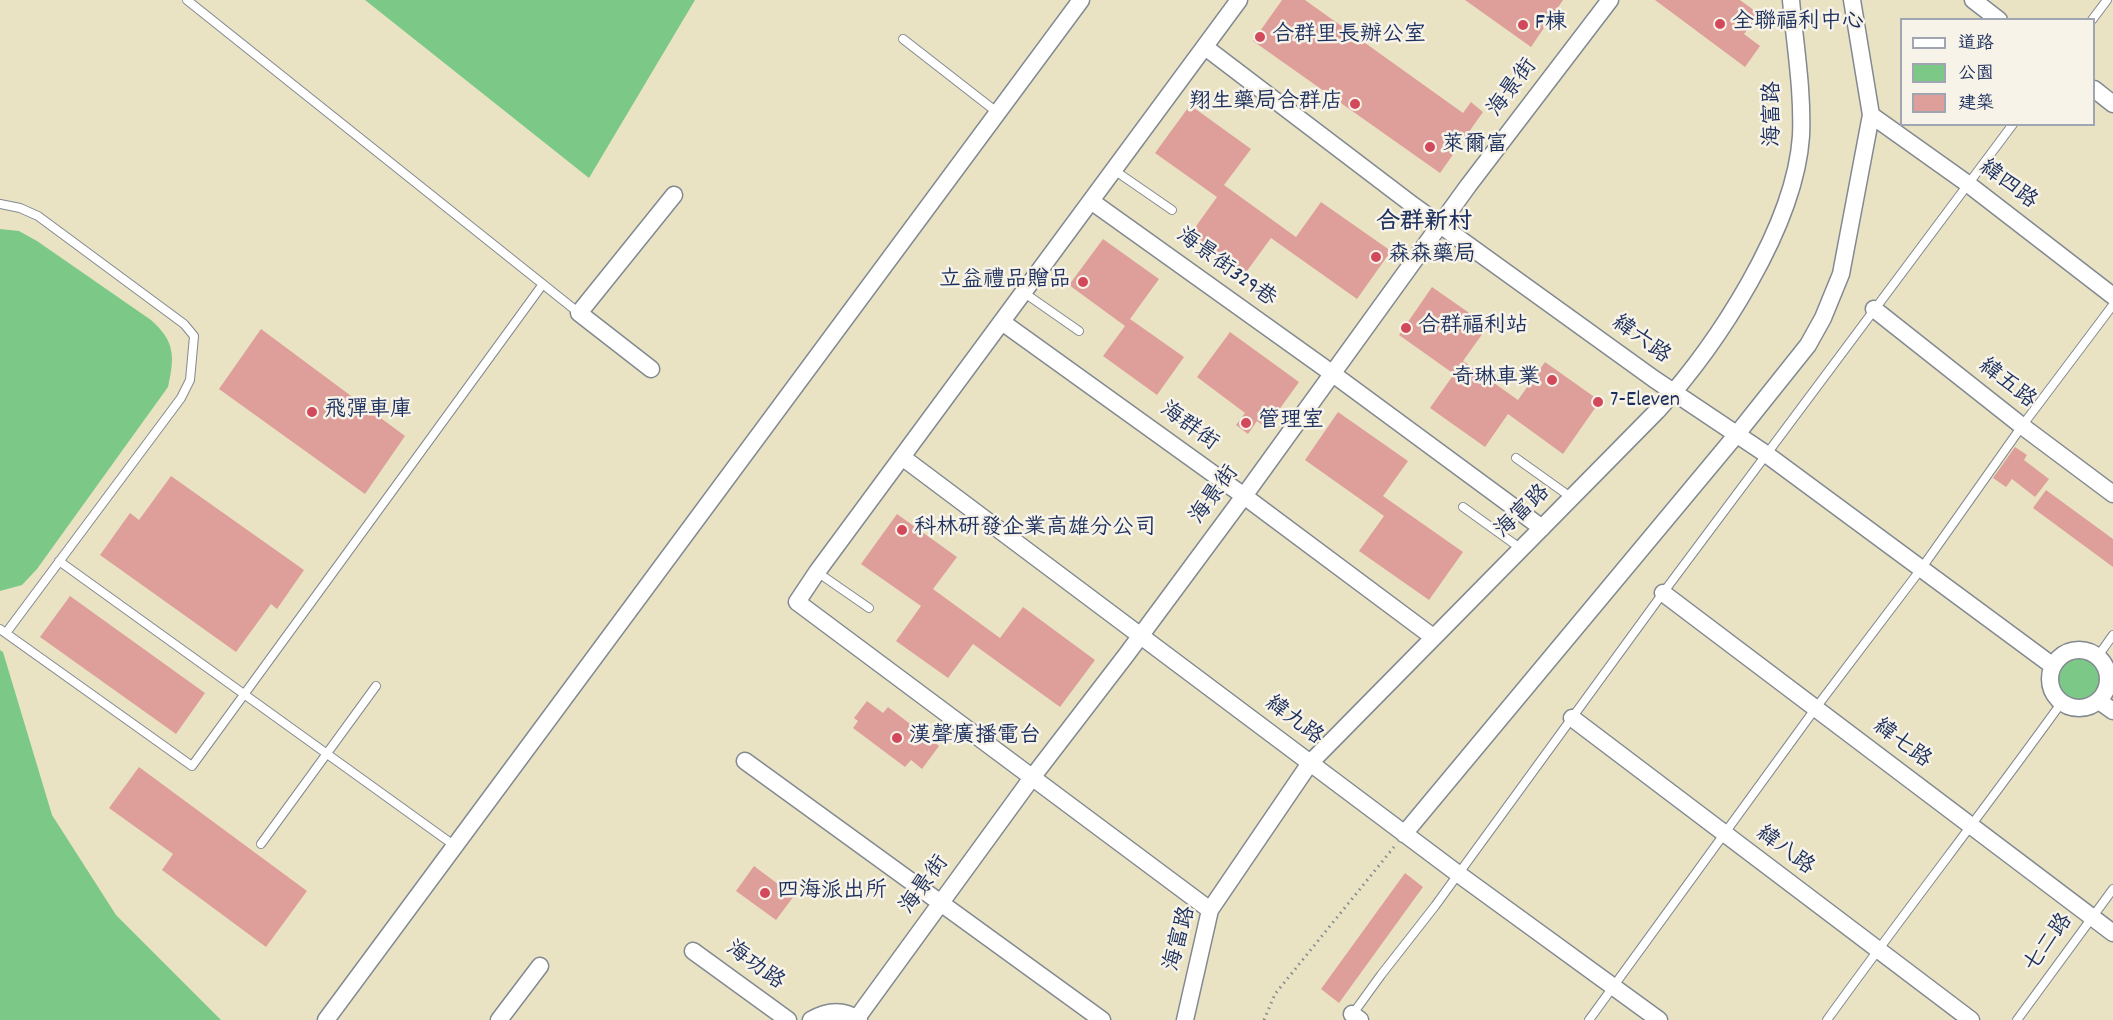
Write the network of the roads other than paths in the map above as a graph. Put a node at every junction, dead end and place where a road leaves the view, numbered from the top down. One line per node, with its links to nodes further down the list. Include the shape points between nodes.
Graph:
1 (187, 0): 25 (lane)
2 (1081, 0): 15 (street)
3 (1239, 0): 12 (street)
4 (1610, 0): 24 (street, 海景街)
5 (1791, 0): 35 (street, 海富路, via 1801,137 1787,201 1727,320)
6 (1852, 0): 16 (street)
7 (1973, 0): 9 (street)
8 (2107, 0): 10 (lane)
9 (1996, 18)
10 (2094, 18)
11 (903, 39): 15 (lane)
12 (1205, 46): 18 (street); 24 (street, 緯六路)
13 (2095, 90): 14 (street)
14 (2113, 104)
15 (998, 112): 72 (street)
16 (1871, 116): 19 (street, 緯四路); 37 (street, via 1841,274 1808,345)
17 (2012, 126): 19 (lane)
18 (1114, 170): 21 (street); 23 (lane)
19 (1968, 184): 27 (street, 緯四路); 29 (lane)
20 (674, 195): 30 (street)
21 (1091, 201): 26 (street); 34 (street, 海景街329巷)
22 (0, 204): 47 (lane, via 38,216 184,324 194,336 190,380 181,398)
23 (1172, 210)
24 (1440, 225): 34 (street, 海景街); 35 (street, 緯六路)
25 (543, 284): 30 (lane); 59 (lane)
26 (1023, 292): 31 (street); 32 (lane)
27 (2113, 296)
28 (2113, 305): 36 (lane)
29 (1874, 309): 36 (street, 緯五路); 38 (lane)
30 (579, 313): 33 (street)
31 (1002, 322): 39 (street); 42 (street, 海群街)
32 (1079, 331)
33 (651, 369)
34 (1333, 374): 42 (street, 海景街); 45 (street, 海景街329巷)
35 (1674, 393): 37 (street, 緯六路); 43 (street, 海富路)
36 (2022, 426): 41 (street, 緯五路); 48 (lane)
37 (1737, 434): 38 (street, 緯六路); 69 (street)
38 (1766, 454): 48 (street, 緯六路); 50 (lane)
39 (902, 457): 49 (street); 54 (street, 緯九路)
40 (1516, 458): 43 (lane)
41 (2113, 494)
42 (1244, 496): 54 (street, 海景街); 55 (street, 海群街)
43 (1572, 498): 45 (street, 海富路)
44 (1463, 507): 46 (lane)
45 (1542, 528): 46 (street, 海富路)
46 (1520, 548): 55 (street, 海富路)
47 (60, 561): 52 (lane); 59 (lane)
48 (1921, 569): 57 (street, 緯六路); 62 (lane)
49 (817, 572): 51 (lane); 67 (street, via 797,602)
50 (1663, 593): 62 (street, 緯七路); 63 (lane)
51 (869, 608)
52 (3, 631): 59 (lane, via 192,766)
53 (2113, 634): 56 (lane)
54 (1141, 636): 66 (street, 緯九路); 67 (street, 海景街)
55 (1433, 637): 66 (street, 海富路)
56 (2098, 656): 57 (street, via 2076,650 2060,657); 61 (street, via 2109,679)
57 (2053, 666): 60 (street, via 2050,682)
58 (376, 686): 64 (lane)
59 (244, 694): 64 (lane)
60 (2062, 702): 61 (street, via 2080,708); 68 (lane)
61 (2106, 706)
62 (1815, 709): 68 (street, 緯七路); 70 (lane)
63 (1572, 718): 70 (street, 緯八路); 73 (lane)
64 (327, 753): 71 (lane); 72 (lane)
65 (745, 761): 75 (street)
66 (1310, 763): 69 (street, 緯九路); 76 (street, 海富路)
67 (1031, 778): 75 (street, 海景街); 76 (street)
68 (1972, 827): 77 (street, 緯七路); 79 (lane)
69 (1404, 834): 73 (street, 緯九路)
70 (1723, 834): 79 (street, 緯八路); 82 (lane)
71 (261, 844)
72 (455, 846): 85 (street)
73 (1457, 873): 82 (street, 緯九路); 83 (lane)
74 (2113, 889): 77 (lane, 七二路)
75 (941, 903): 84 (street, 海景街); 89 (street)
76 (1210, 910): 90 (street, 海富路)
77 (2092, 917): 78 (street, 緯七路); 95 (lane, 七二路)
78 (2113, 933)
79 (1877, 950): 93 (lane); 94 (street, 緯八路)
80 (693, 951): 87 (street, 海功路)
81 (540, 966): 86 (street)
82 (1614, 988): 91 (lane); 92 (street, 緯九路)
83 (1354, 1018)
84 (858, 1019): 88 (street, via 833,1011)
85 (326, 1020)
86 (499, 1020)
87 (788, 1020)
88 (811, 1020)
89 (1102, 1020)
90 (1185, 1020)
91 (1589, 1020)
92 (1659, 1020)
93 (1827, 1020)
94 (1971, 1020)
95 (2017, 1020)

